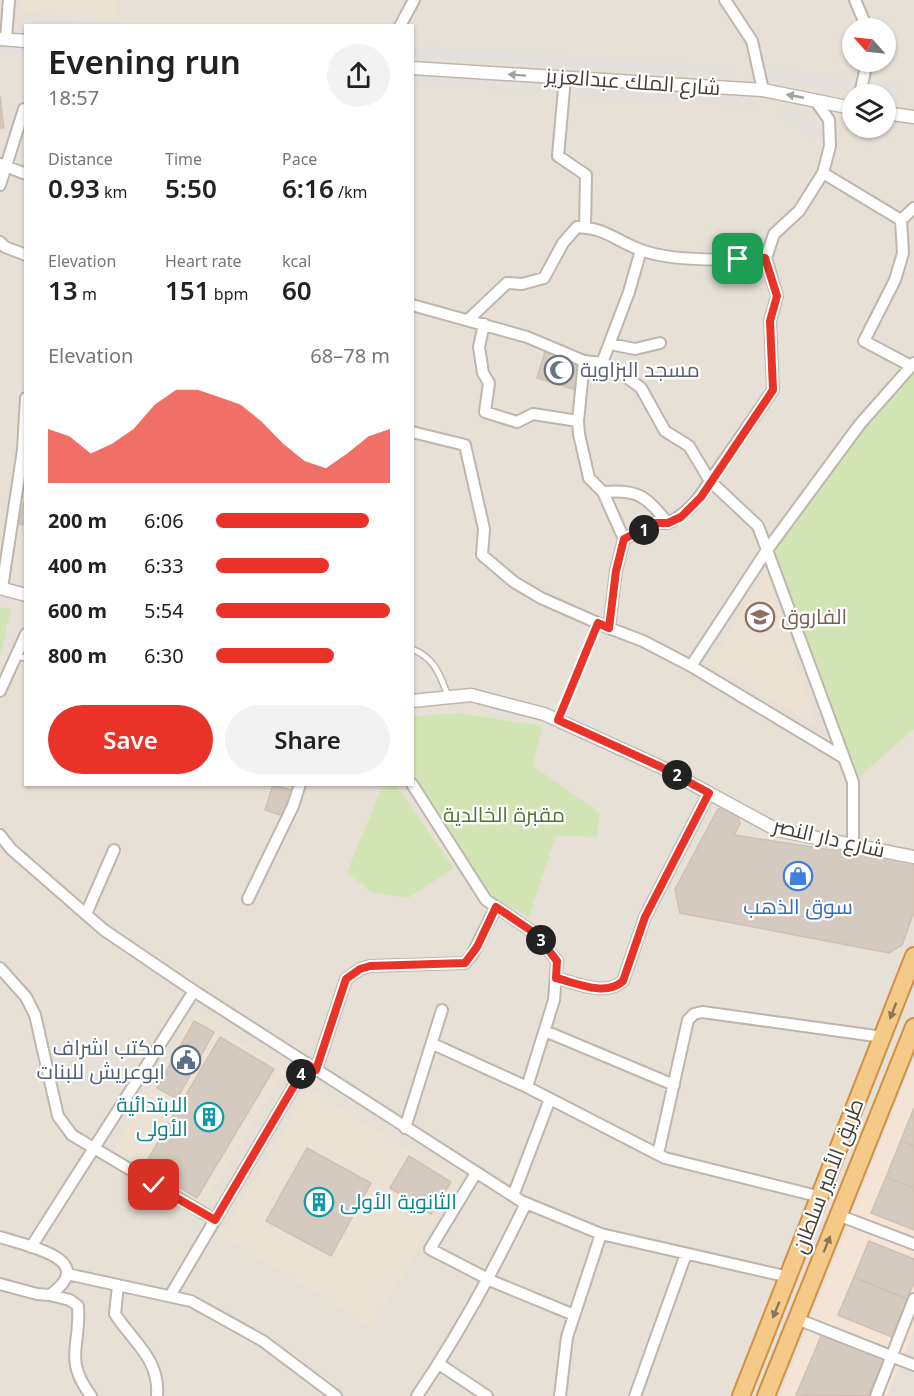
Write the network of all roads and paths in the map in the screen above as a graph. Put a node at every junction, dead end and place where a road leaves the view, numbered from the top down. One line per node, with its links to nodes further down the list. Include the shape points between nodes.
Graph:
1 (9, 0): 7 (street)
2 (414, 0): 6 (street)
3 (725, 0): 11 (street, via 752,40)
4 (855, 0): 5 (street)
5 (863, 18)
6 (401, 24)
7 (3, 39): 8 (street)
8 (24, 41)
9 (414, 68): 10 (street, شارع الملك عبدالعزيز, one-way to 9)
10 (565, 78): 11 (street, شارع الملك عبدالعزيز); 23 (street, via 558,156 586,175)
11 (763, 90): 12 (street, شارع الملك عبدالعزيز, one-way to 11)
12 (815, 100): 13 (street, شارع الملك عبدالعزيز); 19 (street, via 829,120 830,146)
13 (842, 106)
14 (24, 109): 17 (street)
15 (896, 115): 16 (street)
16 (914, 117)
17 (2, 165): 18 (street); 20 (street)
18 (24, 173)
19 (823, 173): 22 (street); 27 (street, via 799,212 774,234)
20 (0, 185)
21 (914, 208): 22 (street)
22 (901, 220): 35 (street, via 903,252 895,280 864,341)
23 (585, 227): 25 (street, via 594,227); 29 (street, via 577,227 563,243 544,278 507,283)
24 (0, 242): 26 (street)
25 (641, 250): 27 (street, via 668,256); 32 (street)
26 (24, 254)
27 (765, 258): 39 (street, via 777,296 770,321 773,390)
28 (414, 306): 29 (street)
29 (468, 320): 30 (street)
30 (484, 324): 33 (street); 36 (street, via 479,347 483,373 489,383 485,412 517,422 533,414)
31 (660, 343): 32 (street, via 635,349)
32 (610, 344): 34 (street)
33 (584, 361): 34 (street); 36 (street)
34 (602, 363): 39 (street, via 641,388 665,431 689,446)
35 (912, 364): 43 (street, via 860,424)
36 (578, 421): 40 (street, via 589,478)
37 (414, 432): 46 (street, via 465,444 484,529 482,555 514,582)
38 (24, 433): 44 (street)
39 (710, 481): 41 (street, via 701,497 681,517); 43 (street, via 758,525)
40 (603, 492): 41 (street, via 627,490 641,496); 42 (street)
41 (668, 523): 42 (street, via 655,523)
42 (624, 539): 47 (street)
43 (766, 550): 51 (street); 56 (street)
44 (1, 588): 45 (street)
45 (24, 594)
46 (598, 623): 47 (street); 55 (lane)
47 (609, 628): 51 (street)
48 (24, 642): 50 (street)
49 (414, 650): 53 (lane, via 435,664)
50 (20, 657): 52 (street)
51 (691, 666): 56 (street)
52 (0, 691)
53 (449, 698): 54 (street, شارع دار النصر); 55 (street, شارع دار النصر, via 471,695)
54 (414, 701)
55 (558, 720): 59 (street, شارع دار النصر)
56 (844, 758): 61 (street, via 853,782)
57 (299, 786): 64 (street)
58 (413, 786): 65 (street, via 486,900)
59 (709, 793): 61 (street, شارع دار النصر, via 777,830); 69 (street, via 645,917 623,981 616,988 603,989)
60 (0, 835): 66 (street)
61 (853, 847): 63 (street, شارع دار النصر)
62 (114, 850): 66 (street)
63 (914, 857)
64 (248, 899)
65 (496, 907): 69 (street, via 536,934 557,961); 76 (street, via 465,963 370,966 346,979)
66 (86, 914): 70 (street)
67 (914, 956): 74 (highway, طريق الأمير سلطان, one-way to 74)
68 (0, 968): 81 (street, via 26,996 35,1015 58,1116 72,1135)
69 (556, 978): 73 (street)
70 (194, 991): 76 (street); 81 (street)
71 (442, 1010): 75 (street)
72 (914, 1027): 87 (highway, طريق الأمير سلطان)
73 (544, 1030): 77 (street); 78 (street)
74 (883, 1037): 77 (street, via 702,1012 688,1020); 85 (highway, طريق الأمير سلطان)
75 (433, 1044): 78 (street); 80 (street)
76 (311, 1067): 80 (street); 88 (street)
77 (674, 1085): 82 (street)
78 (527, 1087): 79 (street)
79 (550, 1099): 82 (street); 84 (street)
80 (405, 1128): 83 (street)
81 (93, 1150): 88 (street); 92 (street)
82 (658, 1154): 85 (street)
83 (476, 1173): 84 (street); 96 (street, via 430,1250)
84 (513, 1196): 86 (street)
85 (821, 1197): 95 (highway, طريق الأمير سلطان)
86 (526, 1203): 89 (street); 96 (street)
87 (838, 1215): 91 (street); 103 (highway, طريق الأمير سلطان, one-way to 87)
88 (215, 1220): 100 (street)
89 (601, 1234): 93 (street); 102 (street)
90 (0, 1237): 92 (street)
91 (914, 1244)
92 (31, 1247): 94 (street, via 57,1257 66,1264)
93 (686, 1254): 95 (street); 113 (street)
94 (67, 1274): 98 (street); 99 (street, via 64,1283)
95 (789, 1277): 114 (highway, طريق الأمير سلطان, one-way to 114)
96 (489, 1280): 102 (street); 105 (street)
97 (0, 1284): 99 (street)
98 (118, 1285): 100 (street); 109 (street, via 115,1314 150,1359 158,1383)
99 (50, 1295): 108 (street, via 78,1306 74,1364)
100 (170, 1296): 110 (street, via 224,1317 320,1381)
101 (914, 1299): 104 (street)
102 (574, 1315): 107 (street, via 567,1337)
103 (797, 1319): 104 (street); 115 (highway, طريق الأمير سلطان)
104 (892, 1356): 106 (street); 116 (street)
105 (439, 1364): 111 (street); 112 (street)
106 (914, 1365)
107 (562, 1395)
108 (91, 1396)
109 (157, 1396)
110 (336, 1396)
111 (417, 1396)
112 (487, 1396)
113 (635, 1396)
114 (741, 1396)
115 (766, 1396)
116 (876, 1396)

